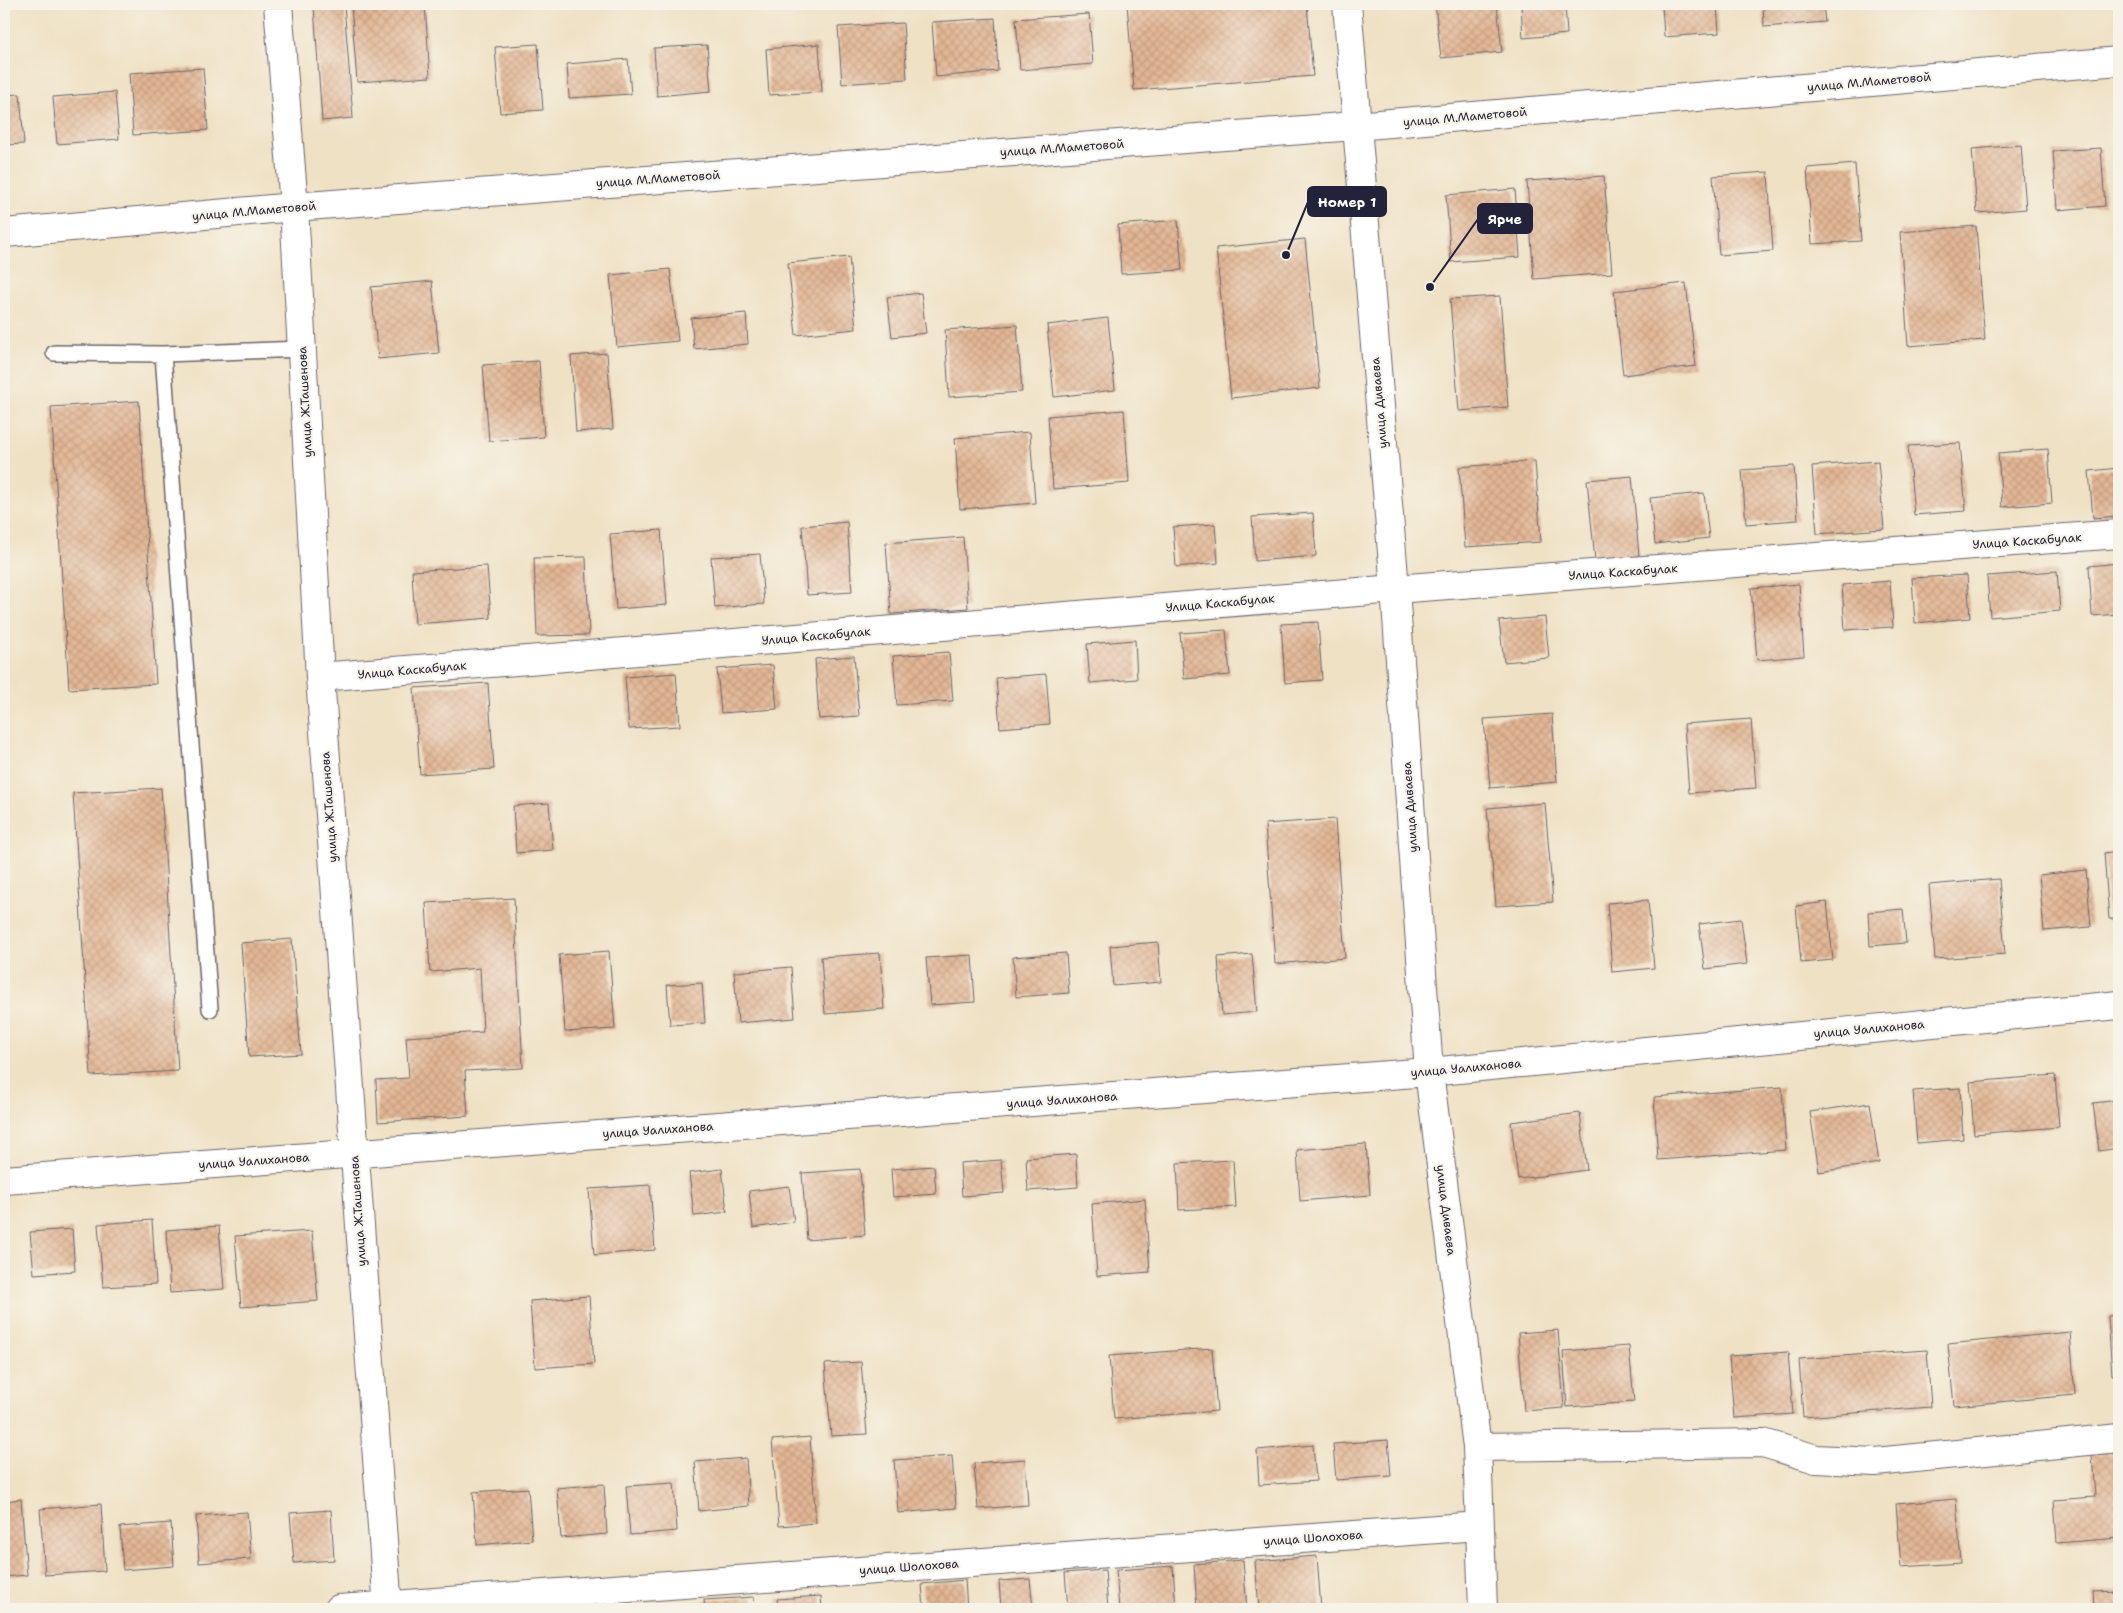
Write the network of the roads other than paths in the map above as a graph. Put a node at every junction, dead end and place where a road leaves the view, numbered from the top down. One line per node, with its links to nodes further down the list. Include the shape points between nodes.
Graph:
1 (278, 4): 5 (street, улица Ж.Ташенова)
2 (1347, 4): 4 (street, улица Диваева)
3 (2119, 61): 4 (street, улица М.Маметовой)
4 (1356, 126): 5 (street, улица М.Маметовой); 11 (street, улица Диваева)
5 (294, 207): 6 (street, улица М.Маметовой); 7 (street, улица Ж.Ташенова)
6 (4, 233)
7 (302, 349): 9 (lane); 12 (street, улица Ж.Ташенова)
8 (54, 353): 9 (lane)
9 (164, 354): 14 (lane)
10 (2119, 534): 11 (street, Улица Каскабулак)
11 (1395, 589): 12 (street, Улица Каскабулак); 15 (street, улица Диваева)
12 (320, 677): 16 (street, улица Ж.Ташенова)
13 (2119, 1006): 15 (street, улица Уалиханова)
14 (210, 1009)
15 (1429, 1072): 16 (street, улица Уалиханова); 19 (street, улица Диваева)
16 (354, 1154): 17 (street, улица Уалиханова); 21 (street, улица Ж.Ташенова)
17 (4, 1180)
18 (2119, 1438): 19 (street, via 1875,1462 1816,1460 1763,1443)
19 (1477, 1446): 20 (street, улица Диваева)
20 (1479, 1526): 21 (street, улица Шолохова); 23 (street, улица Диваева)
21 (388, 1607): 22 (street, улица Шолохова)
22 (339, 1609)
23 (1483, 1609)

